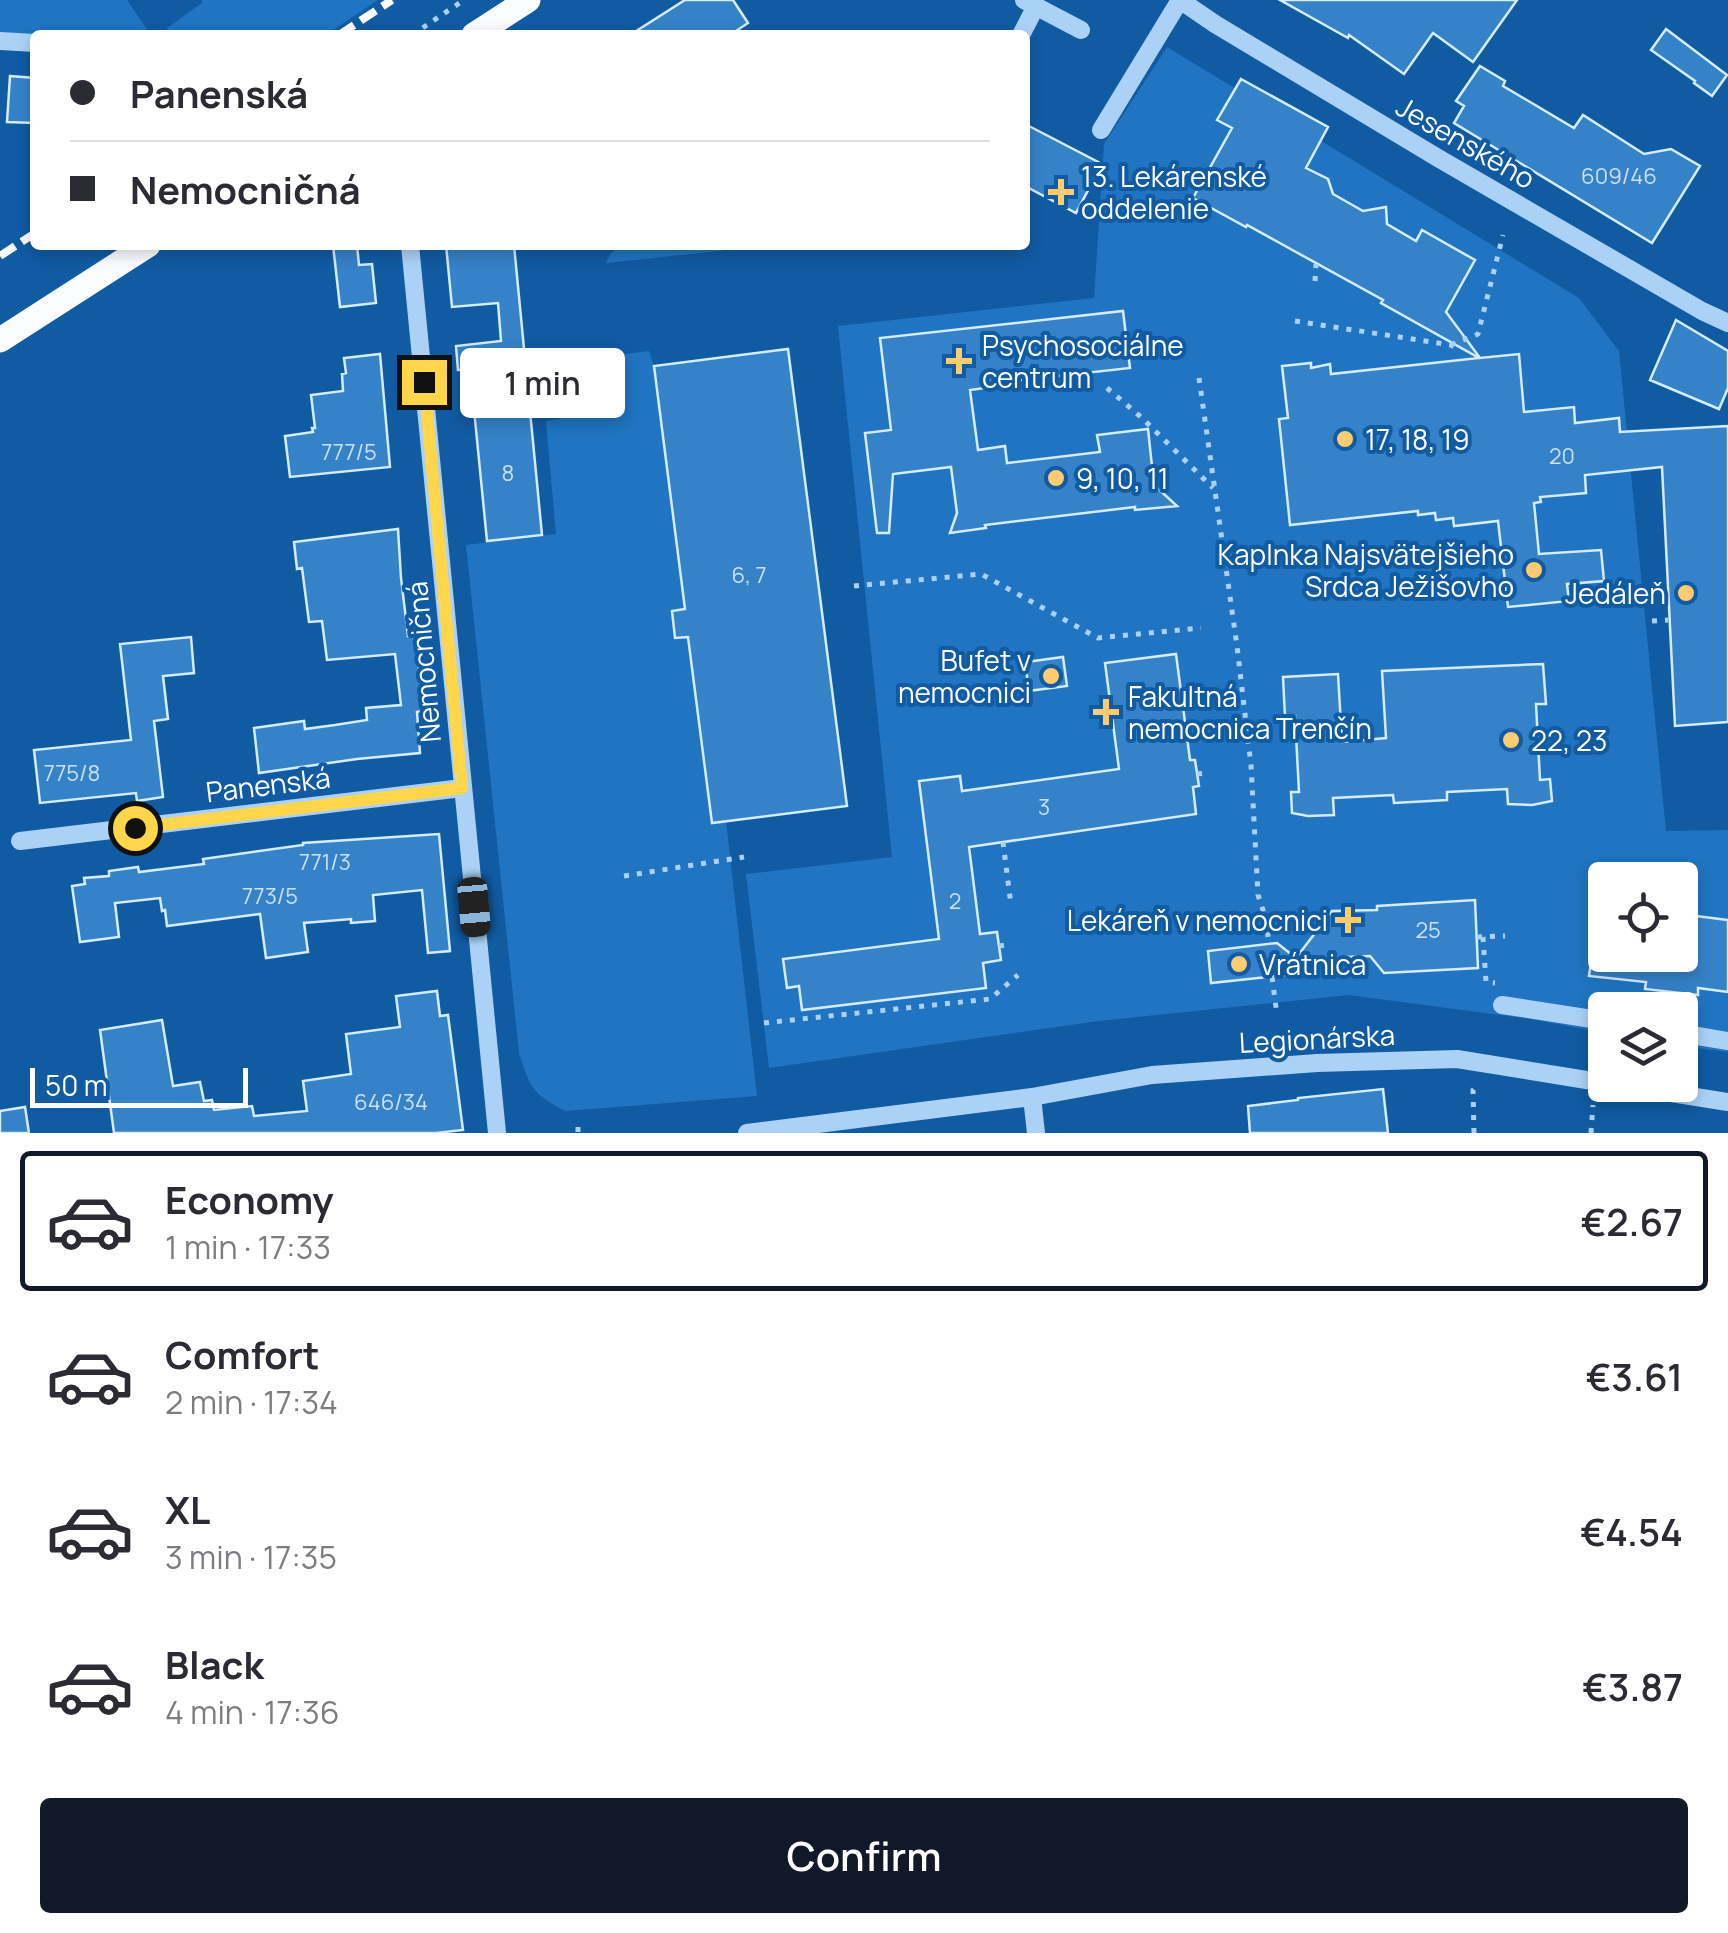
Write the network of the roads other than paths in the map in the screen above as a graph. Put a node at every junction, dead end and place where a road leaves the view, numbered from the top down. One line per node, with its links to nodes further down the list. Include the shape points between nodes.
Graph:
1 (528, 0): 4 (main road)
2 (1180, 0): 9 (street); 12 (street, Jesenského, via 1438,158)
3 (1030, 3): 5 (street); 6 (street)
4 (482, 30)
5 (1022, 30)
6 (1082, 30)
7 (0, 41): 8 (street)
8 (30, 43)
9 (1101, 130)
10 (140, 250): 13 (main road)
11 (410, 250): 14 (street, Nemocničná)
12 (1728, 322)
13 (0, 340)
14 (462, 788): 15 (street, Panenská); 24 (street, Nemocničná)
15 (20, 841)
16 (1502, 1005): 17 (street)
17 (1588, 1018)
18 (1698, 1036): 19 (street)
19 (1728, 1041)
20 (1588, 1079): 21 (street, Legionárska, via 1457,1059 1317,1063 1152,1075)
21 (1032, 1097): 25 (street, Legionárska); 26 (street)
22 (1698, 1097): 23 (street)
23 (1728, 1102)
24 (497, 1133)
25 (746, 1133)
26 (1036, 1133)

